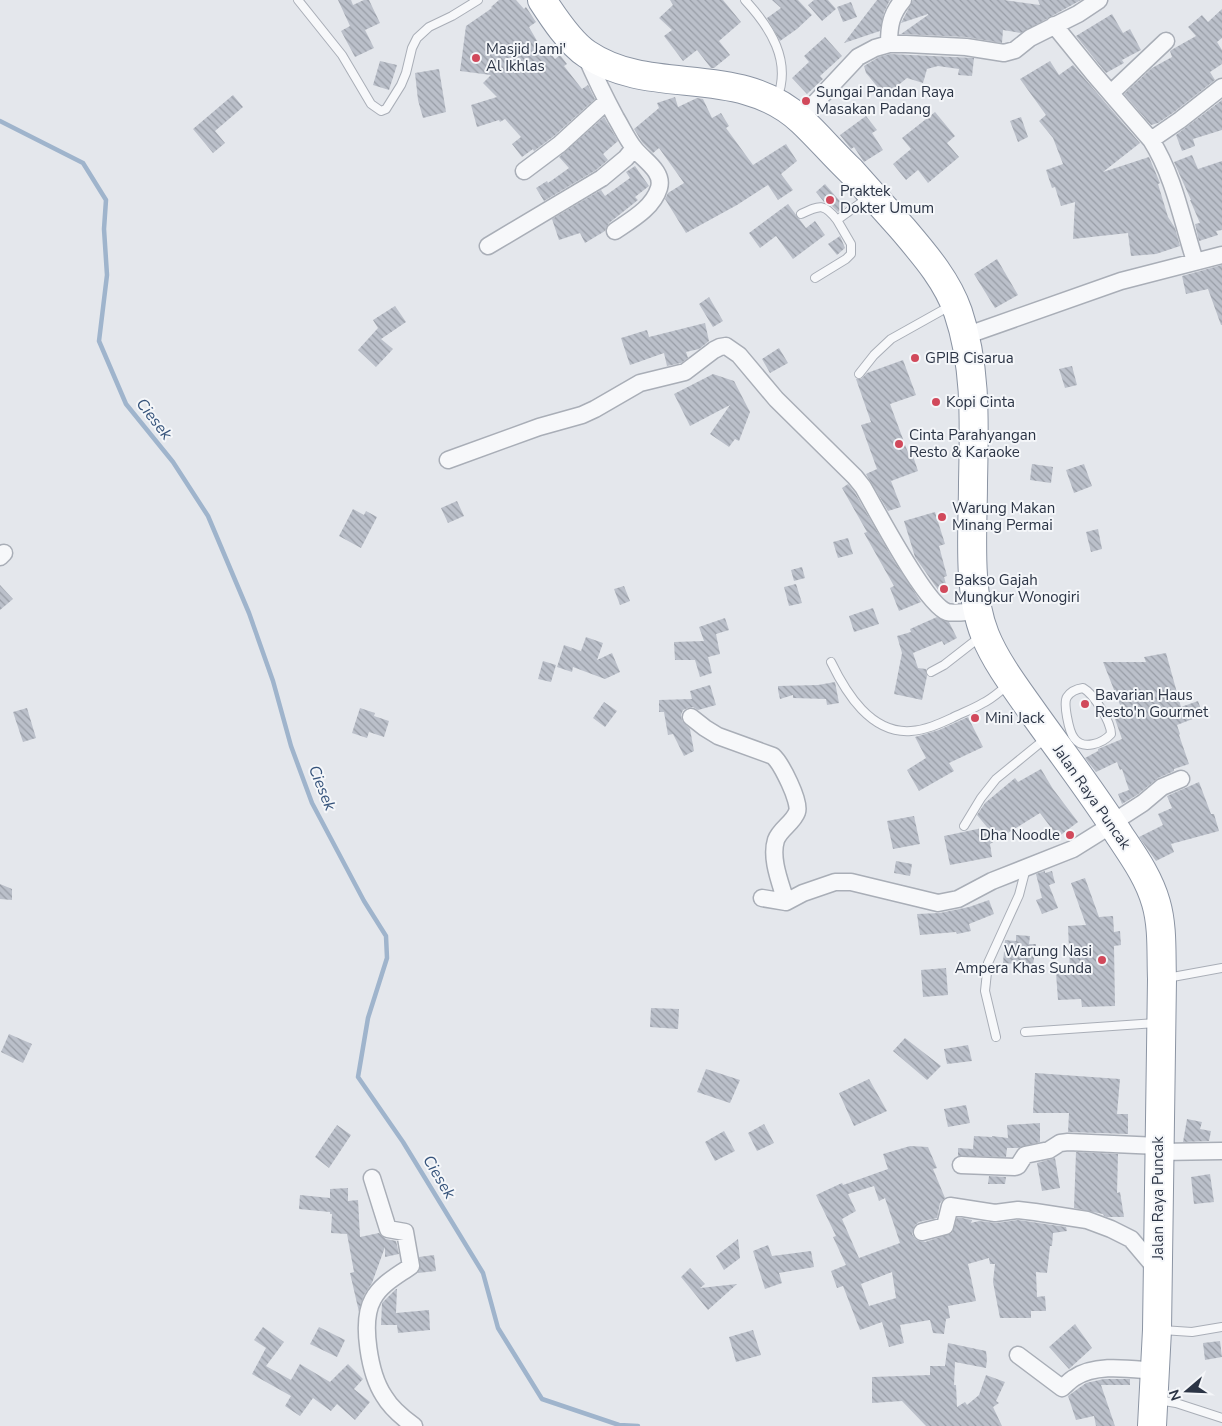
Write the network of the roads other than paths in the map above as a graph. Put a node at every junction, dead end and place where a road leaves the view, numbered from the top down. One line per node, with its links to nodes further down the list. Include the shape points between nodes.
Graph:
1 (298, 0): 2 (lane, via 342,55 371,104 381,111 386,109 401,84 417,38)
2 (478, 0)
3 (542, 0): 10 (highway, Jalan Raya Puncak)
4 (745, 0): 14 (lane, via 768,29 781,59 783,85)
5 (903, 0): 9 (street, via 889,25)
6 (1100, 0): 7 (street)
7 (1054, 25): 9 (street, via 1015,50 1004,53 945,45); 12 (street)
8 (1166, 41): 12 (street)
9 (889, 44): 15 (street, via 858,58)
10 (584, 52): 13 (street); 14 (highway, Jalan Raya Puncak, via 636,75 731,86)
11 (1222, 87): 16 (street)
12 (1110, 93): 16 (street)
13 (607, 101): 17 (street); 18 (street, via 560,144)
14 (776, 102): 15 (highway, Jalan Raya Puncak)
15 (800, 119): 19 (highway, Jalan Raya Puncak)
16 (1151, 140): 25 (street, via 1176,195)
17 (634, 148): 22 (street, via 658,174 659,187 644,210); 23 (street, via 602,178)
18 (524, 171)
19 (872, 194): 21 (lane); 27 (highway, Jalan Raya Puncak, via 928,258)
20 (801, 214): 21 (lane, via 823,206)
21 (837, 220): 26 (lane, via 851,244 851,254)
22 (615, 231)
23 (488, 246)
24 (1222, 255): 25 (street)
25 (1195, 261): 28 (street, via 1121,281)
26 (815, 278)
27 (954, 303): 28 (highway, Jalan Raya Puncak); 29 (lane, via 891,339)
28 (965, 336): 31 (highway, Jalan Raya Puncak, via 974,389 973,556)
29 (859, 374)
30 (448, 460): 31 (street, via 582,415 640,383 685,372 714,350 726,346 739,355 776,399 855,477 934,602 948,612)
31 (982, 622): 33 (lane, via 944,665); 34 (highway, Jalan Raya Puncak)
32 (831, 662): 34 (lane, via 849,694 873,720 900,730 920,730 939,724 985,702)
33 (931, 672)
34 (1012, 682): 36 (highway, Jalan Raya Puncak)
35 (691, 717): 42 (street, via 718,736 773,756 790,785 798,812 776,840 775,850)
36 (1060, 740): 36 (lane, via 1066,698 1073,690 1083,688 1090,692 1111,727 1111,734 1105,741 1090,745); 38 (highway, Jalan Raya Puncak); 39 (lane, via 996,779)
37 (1181, 779): 38 (street, via 1162,787)
38 (1112, 823): 40 (street, via 1073,849); 44 (highway, Jalan Raya Puncak, via 1143,870 1156,903)
39 (964, 826)
40 (1026, 868): 42 (street, via 958,899 938,903 851,882 835,882); 47 (lane, via 1020,895 988,963 984,991)
41 (762, 898): 42 (street)
42 (786, 902)
43 (1222, 968): 44 (lane)
44 (1162, 979): 45 (highway, Jalan Raya Puncak)
45 (1161, 1023): 46 (lane); 48 (highway, Jalan Raya Puncak)
46 (1025, 1032)
47 (996, 1037)
48 (1159, 1149): 49 (street); 50 (street, via 1068,1142 1025,1155 1015,1167); 53 (highway, Jalan Raya Puncak)
49 (1221, 1154)
50 (961, 1165)
51 (372, 1178): 60 (street, via 388,1229 405,1232 410,1266 391,1278 370,1304 368,1334 372,1369 385,1398 402,1418)
52 (922, 1232): 53 (street, via 945,1226 950,1206 995,1212 1018,1210 1087,1220 1131,1239)
53 (1158, 1272): 55 (highway, Jalan Raya Puncak)
54 (1222, 1327): 55 (lane, via 1192,1332)
55 (1157, 1330): 57 (highway, Jalan Raya Puncak)
56 (1018, 1355): 57 (street, via 1062,1388 1088,1371)
57 (1155, 1370): 59 (highway, Jalan Raya Puncak)
58 (1222, 1418): 59 (lane, via 1176,1403)
59 (1152, 1419)
60 (414, 1426)

